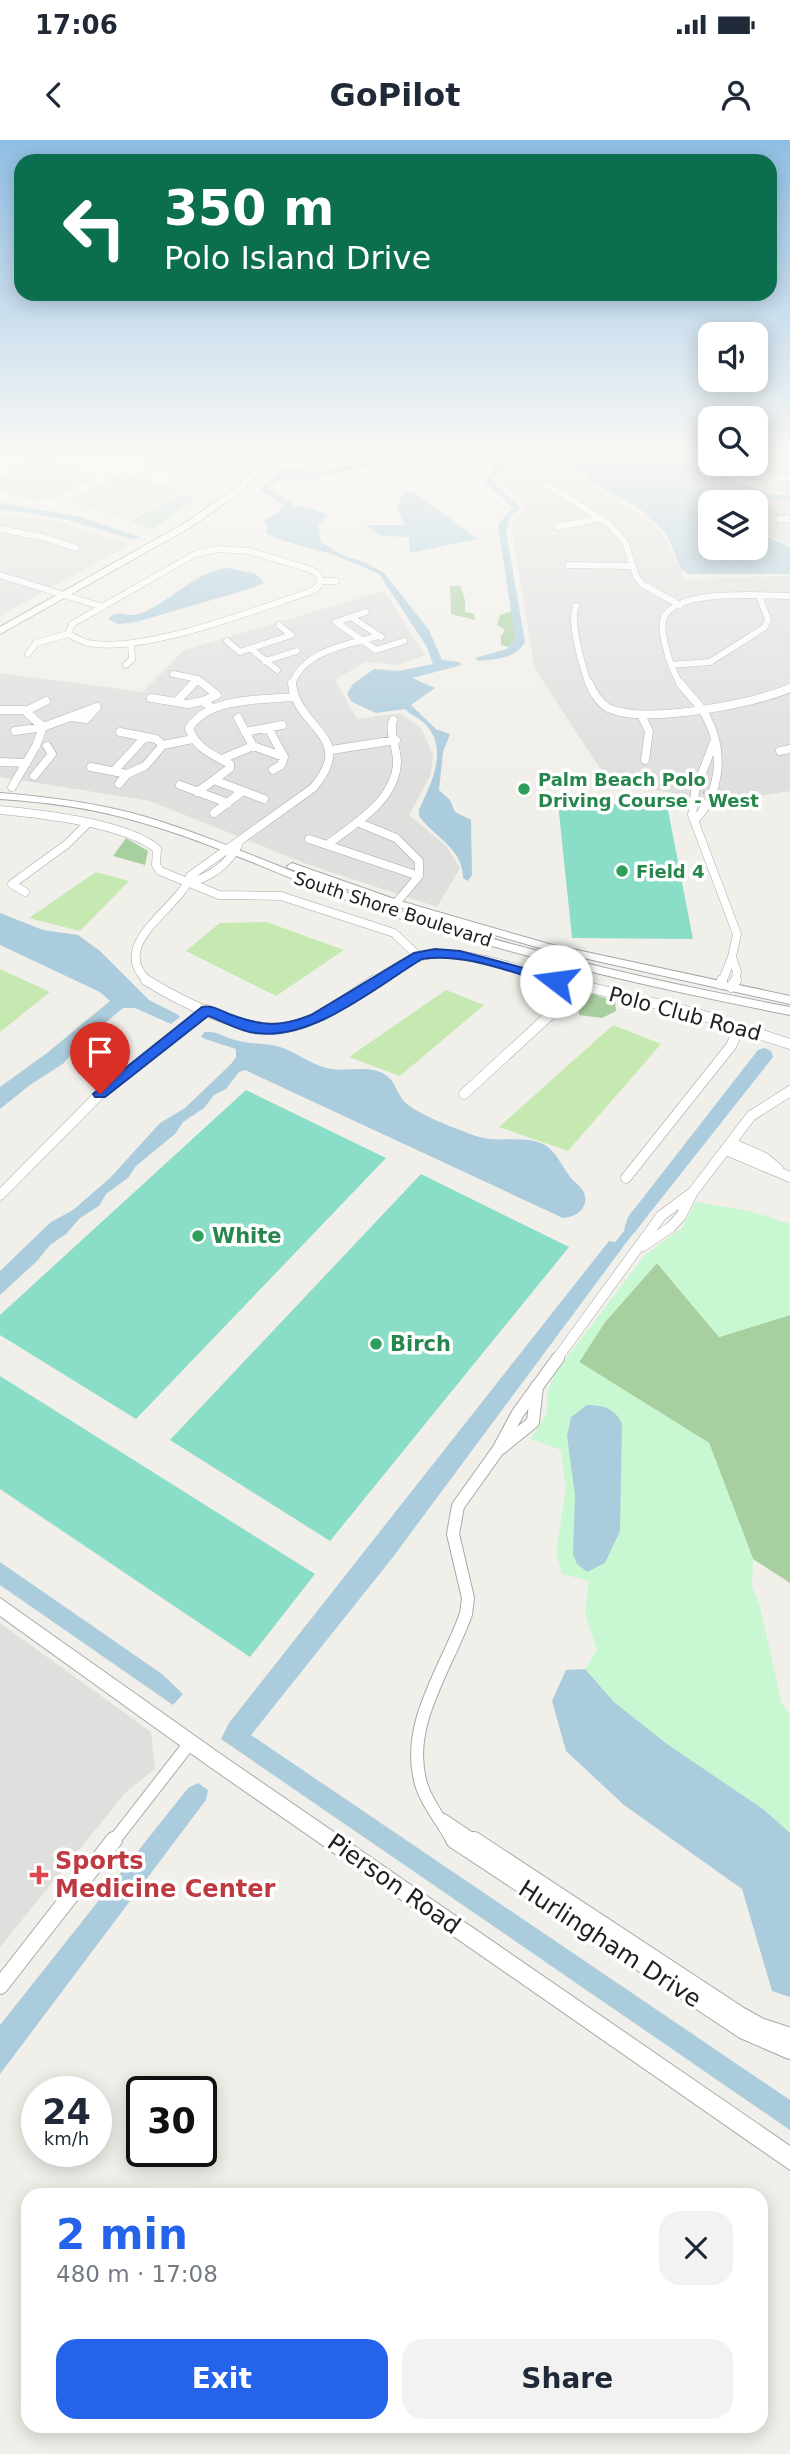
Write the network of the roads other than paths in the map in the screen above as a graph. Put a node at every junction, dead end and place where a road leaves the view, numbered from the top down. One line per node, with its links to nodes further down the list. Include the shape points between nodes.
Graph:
1 (122, 558): 11 (street)
2 (129, 558): 11 (street)
3 (188, 558): 16 (street)
4 (271, 558): 9 (street, via 312,571)
5 (630, 558): 7 (street)
6 (568, 565): 7 (street)
7 (633, 566): 14 (street, via 642,584)
8 (0, 575): 11 (street)
9 (321, 581): 10 (street); 28 (street, via 309,592)
10 (337, 581)
11 (59, 595): 16 (street); 19 (street); 21 (street)
12 (759, 596): 13 (street); 14 (street, via 713,597); 37 (street, via 768,619 765,627 710,662)
13 (790, 596)
14 (680, 605): 37 (street, via 664,616 660,625)
15 (576, 606): 51 (street, via 573,612 584,669 593,689 608,709)
16 (100, 609): 22 (street, via 72,624)
17 (351, 617): 18 (street, via 363,610); 23 (street); 26 (street, via 336,622)
18 (374, 617)
19 (0, 623)
20 (279, 625): 24 (street, via 291,635)
21 (0, 631)
22 (68, 634): 28 (street, via 83,641); 32 (street, via 36,643)
23 (379, 636): 26 (street); 29 (street)
24 (282, 639): 30 (street); 31 (street)
25 (227, 641): 30 (street, via 240,652)
26 (363, 641): 29 (street, via 376,650); 35 (street)
27 (404, 641): 29 (street)
28 (131, 644): 36 (street, via 132,659)
29 (392, 645)
30 (251, 649): 34 (street)
31 (297, 651): 33 (street); 35 (street)
32 (28, 653)
33 (304, 656)
34 (265, 661): 35 (street); 38 (street)
35 (291, 662): 42 (street)
36 (126, 665)
37 (671, 665): 48 (street)
38 (277, 670)
39 (173, 674): 40 (street)
40 (198, 679): 45 (street, via 217,695); 46 (street)
41 (790, 688): 48 (street, via 756,702)
42 (294, 697): 47 (street); 69 (street)
43 (151, 698): 46 (street)
44 (46, 701): 50 (street)
45 (203, 701): 46 (street); 47 (street)
46 (176, 702)
47 (212, 708): 62 (street, via 191,723)
48 (701, 708): 51 (street); 64 (street)
49 (0, 710): 50 (street)
50 (26, 711): 56 (street)
51 (641, 715): 75 (street, via 651,732)
52 (71, 717): 56 (street)
53 (238, 718): 60 (street)
54 (393, 720): 63 (street)
55 (282, 725): 57 (street)
56 (43, 727): 58 (street); 74 (street)
57 (268, 728): 60 (street); 71 (street)
58 (15, 731)
59 (120, 732): 61 (street)
60 (245, 732): 67 (street)
61 (145, 737): 65 (street); 80 (street)
62 (193, 738): 65 (street); 73 (street, via 206,752)
63 (396, 740): 69 (street); 96 (street, via 400,759 393,782 380,802)
64 (714, 742): 78 (street); 95 (street, via 696,791 692,816)
65 (163, 745): 81 (street, via 145,766)
66 (47, 746): 72 (street, via 52,754)
67 (253, 746): 71 (street); 73 (street)
68 (790, 749): 70 (street)
69 (331, 750): 100 (street, Polo Club Road, via 329,766 318,784)
70 (779, 751)
71 (284, 757): 79 (street)
72 (49, 759): 74 (street); 82 (street)
73 (222, 759): 83 (street, via 230,768)
74 (28, 760): 76 (street); 87 (street)
75 (645, 760)
76 (0, 762)
77 (91, 767): 80 (street)
78 (717, 767): 95 (street); 95 (street, via 709,803)
79 (273, 770)
80 (114, 771): 81 (street)
81 (127, 774): 84 (street)
82 (34, 776)
83 (214, 780): 88 (street); 89 (street)
84 (119, 784)
85 (180, 785): 89 (street)
86 (0, 787): 87 (street, South Shore Boulevard)
87 (12, 787): 100 (street, South Shore Boulevard, via 145,811)
88 (243, 791): 91 (street); 92 (street)
89 (197, 792): 92 (street)
90 (0, 796): 100 (street, South Shore Boulevard, via 118,813)
91 (264, 799)
92 (228, 803): 94 (street)
93 (0, 810): 97 (street)
94 (214, 813)
95 (696, 821): 106 (street, via 737,934)
96 (357, 822): 99 (street); 101 (street, via 399,840 419,861)
97 (87, 824): 102 (street, via 150,842 157,850 157,868); 103 (street, via 12,884)
98 (309, 839): 99 (street)
99 (327, 845): 101 (street)
100 (232, 849): 102 (street, Polo Club Road, via 201,880); 104 (street, South Shore Boulevard); 109 (street, South Shore Boulevard, via 326,889 445,929)
101 (419, 876): 104 (street)
102 (190, 883): 105 (street, via 219,895 281,896 394,933); 112 (street, Polo Club Road, via 139,942 135,962 153,985)
103 (24, 892)
104 (397, 903): 108 (street, South Shore Boulevard, via 547,947)
105 (418, 956): 107 (street, Polo Club Road, via 460,955); 112 (street, Polo Club Road, via 297,1026 253,1028)
106 (732, 957): 108 (street); 108 (street, via 736,983)
107 (576, 986): 114 (street, Polo Club Road); 117 (street)
108 (726, 987): 109 (street); 110 (street, South Shore Boulevard); 111 (street)
109 (693, 992): 111 (street, South Shore Boulevard)
110 (790, 1000)
111 (744, 1003): 113 (street, South Shore Boulevard)
112 (207, 1010): 121 (street, via 100,1094)
113 (790, 1011)
114 (740, 1026): 115 (street, Polo Club Road); 120 (street, via 731,1046)
115 (790, 1044)
116 (790, 1091): 118 (street, Hurlingham Drive, via 755,1113)
117 (464, 1094)
118 (728, 1146): 119 (street); 122 (street, Hurlingham Drive, via 681,1216 635,1251)
119 (786, 1176)
120 (626, 1178)
121 (0, 1195)
122 (537, 1386): 123 (street, Hurlingham Drive); 123 (street, Hurlingham Drive, via 533,1422)
123 (498, 1450): 126 (street, Hurlingham Drive, via 456,1514 454,1543 468,1598 466,1614 436,1685 417,1749 422,1788)
124 (0, 1606): 125 (street, Pierson Road)
125 (190, 1743): 127 (street); 130 (street, Pierson Road)
126 (443, 1820): 128 (street, Hurlingham Drive, via 740,2015); 129 (street, Hurlingham Drive, via 451,1838 621,1952 744,2031)
127 (0, 1986)
128 (790, 2036)
129 (790, 2051)
130 (790, 2159)

